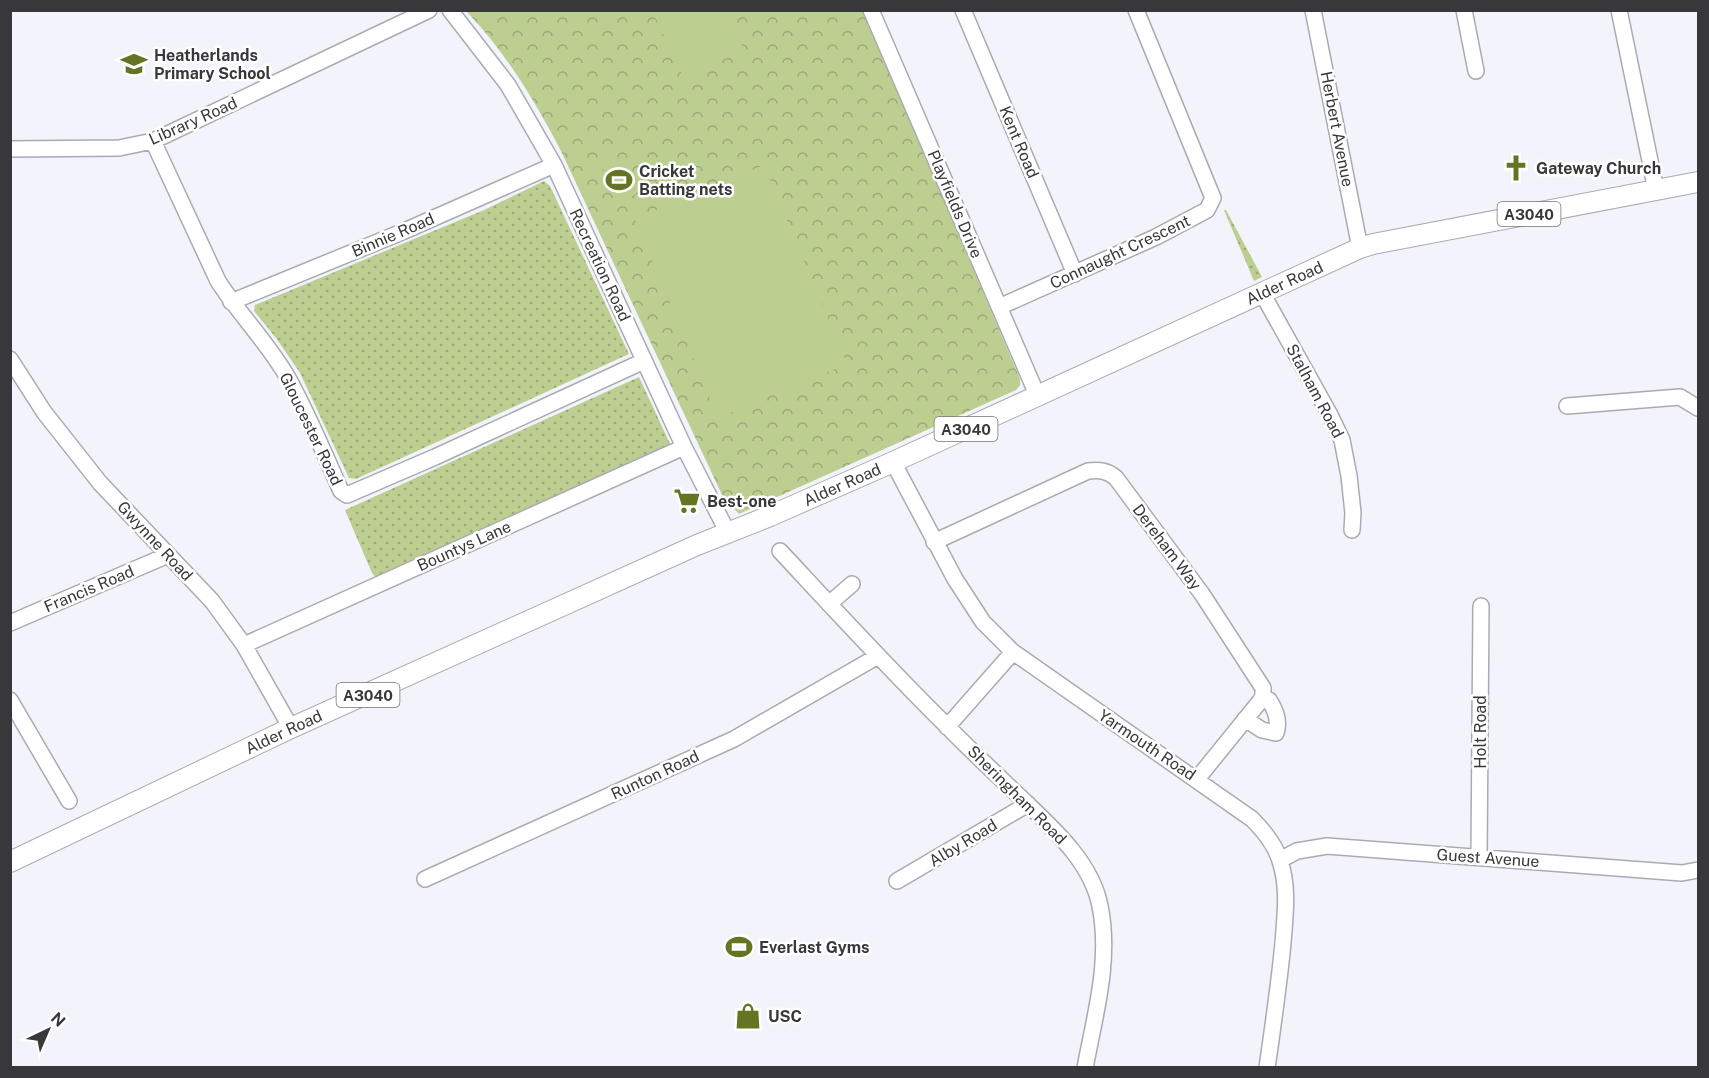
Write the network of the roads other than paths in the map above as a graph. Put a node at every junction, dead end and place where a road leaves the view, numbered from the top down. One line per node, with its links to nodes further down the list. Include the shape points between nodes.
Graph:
1 (429, 10): 10 (street, Library Road)
2 (450, 10): 12 (street, Recreation Road, via 508,85)
3 (871, 10): 19 (street, Playfields Drive)
4 (963, 10): 16 (street, Kent Road)
5 (1136, 10): 16 (street, Connaught Crescent, via 1213,198 1207,210)
6 (1313, 10): 15 (street, Herbert Avenue)
7 (1464, 10): 9 (street)
8 (1619, 10): 14 (street)
9 (1476, 71)
10 (153, 141): 11 (street, Library Road, via 119,148); 18 (street, Gloucester Road, via 205,256)
11 (10, 149)
12 (554, 165): 18 (street, Binnie Road); 21 (street, Recreation Road)
13 (1698, 182): 14 (main road, Alder Road / A3040)
14 (1656, 190): 15 (main road, Alder Road / A3040)
15 (1360, 248): 17 (main road, Alder Road / A3040)
16 (1075, 274): 19 (street, Connaught Crescent)
17 (1262, 293): 22 (main road, Alder Road / A3040); 27 (street, Stalham Road, via 1342,440)
18 (231, 302): 21 (street, Gloucester Road, via 287,376 341,491 347,495)
19 (999, 307): 22 (street, Playfields Drive)
20 (10, 359): 31 (street, Gwynne Road, via 44,412 100,483)
21 (644, 361): 25 (street, Recreation Road)
22 (1038, 397): 26 (main road, Alder Road / A3040)
23 (1567, 406): 24 (street, via 1590,399 1680,397)
24 (1698, 408)
25 (684, 447): 28 (street, Recreation Road); 36 (street, Bountys Lane)
26 (893, 462): 28 (main road, Alder Road / A3040); 29 (street, Yarmouth Road)
27 (1352, 530)
28 (728, 533): 43 (main road, Alder Road / A3040)
29 (934, 542): 37 (street, Yarmouth Road, via 983,622); 40 (street, Dereham Way, via 1088,471 1110,472 1202,594 1263,688)
30 (780, 551): 33 (street, Sheringham Road)
31 (168, 555): 35 (street, Francis Road); 36 (street, Gwynne Road, via 212,601)
32 (852, 584): 33 (street)
33 (829, 604): 38 (street, Sheringham Road)
34 (1481, 606): 47 (street, Holt Road)
35 (10, 623)
36 (244, 645): 43 (street, Gwynne Road)
37 (1013, 652): 42 (street); 44 (street, Yarmouth Road)
38 (878, 656): 42 (street, Sheringham Road); 51 (street, Runton Road, via 734,739)
39 (10, 700): 45 (street)
40 (1261, 700): 41 (street); 41 (street, via 1269,700 1273,707 1278,724 1276,733 1262,730)
41 (1245, 719): 44 (street)
42 (947, 727): 46 (street, Sheringham Road)
43 (291, 729): 49 (main road, Alder Road / A3040)
44 (1197, 779): 48 (street, Yarmouth Road, via 1252,819 1272,842)
45 (69, 801)
46 (1028, 804): 52 (street, Alby Road); 53 (street, Sheringham Road, via 1062,838 1087,871 1100,904 1103,975)
47 (1479, 857): 48 (street, Guest Avenue, via 1327,846 1297,851); 50 (street, Guest Avenue, via 1682,873)
48 (1280, 860): 54 (street, Yarmouth Road, via 1286,884 1286,921)
49 (10, 862)
50 (1698, 870)
51 (425, 879)
52 (897, 881)
53 (1085, 1068)
54 (1267, 1068)

